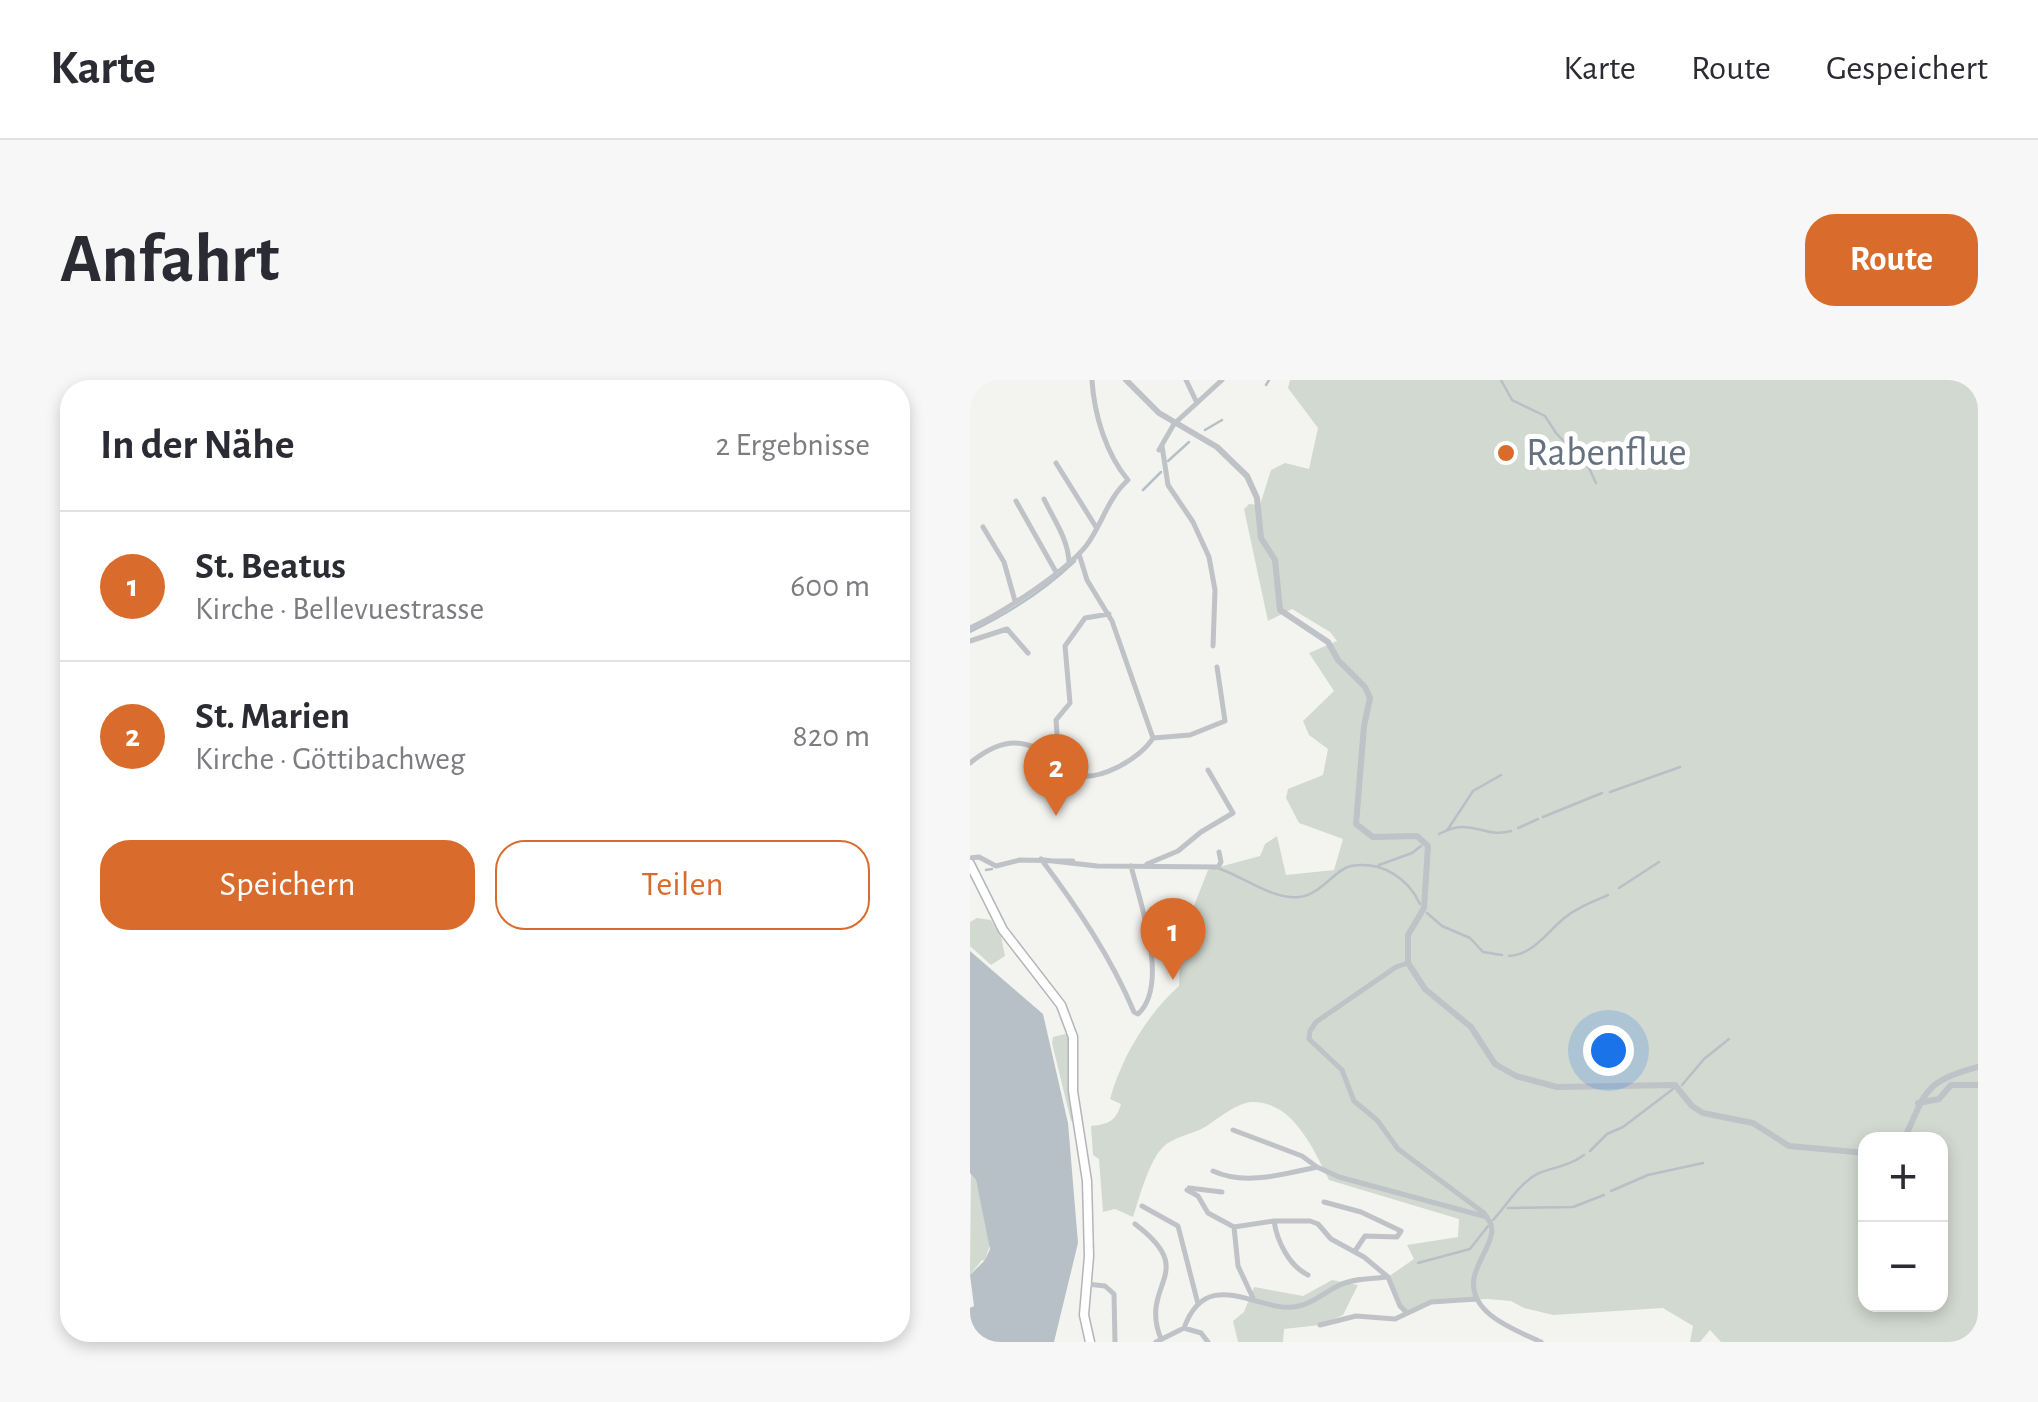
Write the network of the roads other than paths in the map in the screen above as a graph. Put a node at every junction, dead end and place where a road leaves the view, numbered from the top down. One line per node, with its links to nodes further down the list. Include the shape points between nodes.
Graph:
1 (1092, 380): 11 (street, via 1102,427 1128,480)
2 (1126, 380): 6 (street)
3 (1186, 380): 5 (street)
4 (1222, 380): 5 (street)
5 (1197, 403): 6 (street)
6 (1174, 424): 19 (street, via 1160,448 1168,485 1209,557 1216,590); 33 (street, via 1218,447 1248,476 1258,498 1261,538 1275,560 1280,610 1328,642 1365,686 1370,698 1356,824 1373,837 1417,836 1428,846 1424,908 1408,935)
7 (1056, 463): 11 (street)
8 (1044, 500): 13 (street, via 1068,544)
9 (1016, 502): 14 (street)
10 (983, 527): 15 (street, via 1004,562)
11 (1096, 527): 12 (street)
12 (1079, 554): 13 (street); 16 (street, via 1086,580)
13 (1069, 562): 14 (street)
14 (1056, 572): 15 (street)
15 (1015, 602): 17 (street)
16 (1110, 614): 22 (street); 23 (street, via 1085,618 1066,646 1070,703 1056,720)
17 (970, 628)
18 (970, 641): 20 (street, via 1007,629)
19 (1214, 646)
20 (1028, 653)
21 (1217, 666): 22 (street, via 1226,721 1190,735)
22 (1153, 738): 23 (street, via 1135,759 1093,774 1073,773)
23 (1059, 761): 24 (street, via 1010,742)
24 (970, 764)
25 (1208, 770): 27 (street, via 1234,814)
26 (1219, 852): 32 (street, via 1218,867)
27 (1172, 854): 31 (street); 32 (street)
28 (1041, 859): 29 (street, via 994,866); 30 (street); 30 (street, via 1138,1014 1154,967)
29 (970, 861): 52 (main road, via 1003,930 1059,1002 1073,1037 1073,1092 1087,1181)
30 (1131, 866): 31 (street)
31 (1144, 866): 32 (street)
32 (1174, 866)
33 (1408, 962): 39 (street, via 1425,989 1471,1026 1495,1064 1516,1076 1558,1087 1675,1085 1703,1113 1753,1123 1789,1146); 45 (street, via 1316,1022 1310,1039 1342,1070 1354,1101 1398,1149)
34 (1978, 1067): 36 (street, via 1930,1088)
35 (1978, 1085): 36 (street, via 1952,1085 1939,1100)
36 (1918, 1103): 38 (street)
37 (1233, 1130): 40 (street)
38 (1907, 1132)
39 (1858, 1152)
40 (1317, 1168): 41 (street, via 1250,1180); 45 (street)
41 (1213, 1172)
42 (1222, 1192): 48 (street, via 1187,1190)
43 (1324, 1202): 49 (street, via 1401,1231 1396,1238 1365,1236)
44 (1142, 1206): 55 (street, via 1178,1226)
45 (1487, 1217): 54 (street, via 1492,1232 1474,1280)
46 (1274, 1222): 48 (street); 49 (street, via 1314,1222); 50 (street, via 1288,1255)
47 (1134, 1224): 59 (street, via 1165,1256 1155,1307)
48 (1234, 1228): 53 (street, via 1238,1266)
49 (1355, 1252): 51 (street)
50 (1308, 1274)
51 (1388, 1276): 53 (street, via 1348,1282 1295,1307); 56 (street)
52 (1087, 1284): 60 (main road); 61 (street, via 1114,1294)
53 (1252, 1298): 55 (street, via 1234,1294)
54 (1477, 1299): 56 (street, via 1430,1302); 63 (street, via 1498,1320)
55 (1198, 1304): 58 (street)
56 (1408, 1313): 57 (street)
57 (1320, 1326)
58 (1184, 1328): 59 (street); 62 (street)
59 (1158, 1341)
60 (1090, 1342)
61 (1115, 1342)
62 (1208, 1342)
63 (1541, 1342)

